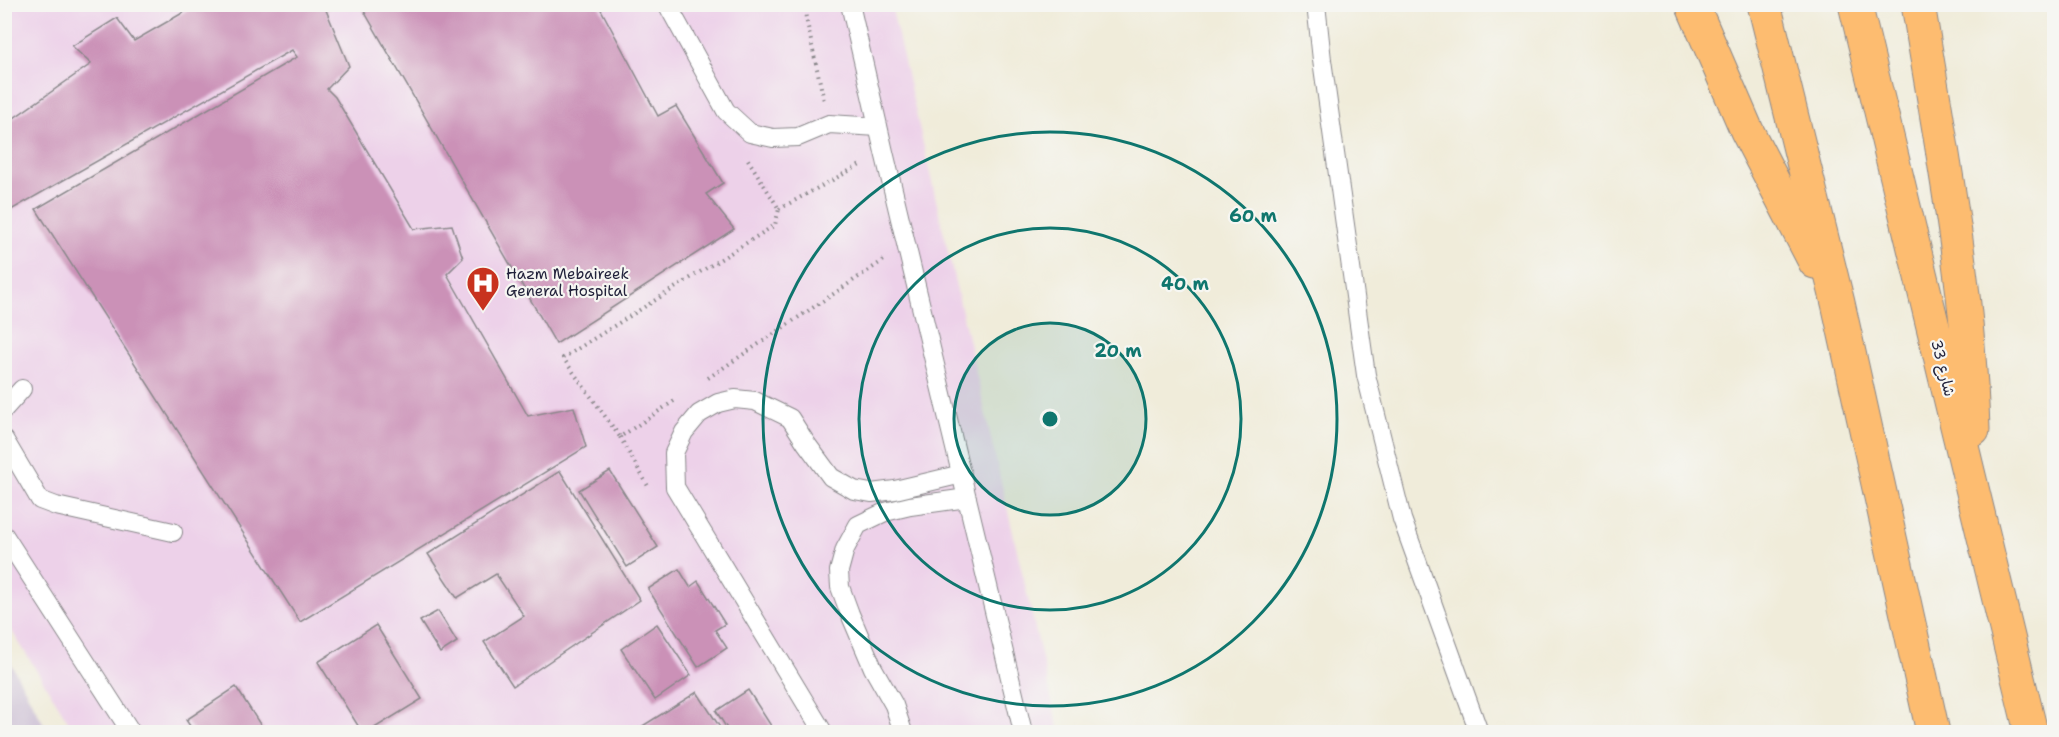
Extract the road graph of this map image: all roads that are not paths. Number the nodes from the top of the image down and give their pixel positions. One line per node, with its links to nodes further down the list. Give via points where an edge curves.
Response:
1 (667, 4): 8 (lane, via 726,111 750,133 773,138 798,137 829,124)
2 (850, 4): 8 (lane)
3 (1316, 4): 22 (lane, via 1366,375 1402,519)
4 (1692, 4): 9 (highway, via 1747,131)
5 (1764, 4): 9 (highway)
6 (1855, 4): 14 (highway, شارع 33)
7 (1918, 4): 14 (highway, via 1966,308 1973,428)
8 (878, 127): 13 (lane)
9 (1838, 303): 23 (highway)
10 (22, 389): 11 (lane)
11 (4, 409)
12 (4, 439): 16 (lane, via 40,500)
13 (962, 474): 15 (lane); 19 (lane, via 879,492 854,490 831,477 790,418 755,401 735,399 718,404 699,414 684,432 674,453 675,487)
14 (1972, 489): 24 (highway, شارع 33)
15 (967, 498): 20 (lane, via 885,512 858,525 845,549 839,571 840,587); 21 (lane)
16 (172, 532)
17 (4, 535): 18 (lane)
18 (130, 732)
19 (823, 732)
20 (903, 732)
21 (1023, 732)
22 (1479, 732)
23 (1933, 732)
24 (2031, 732)

